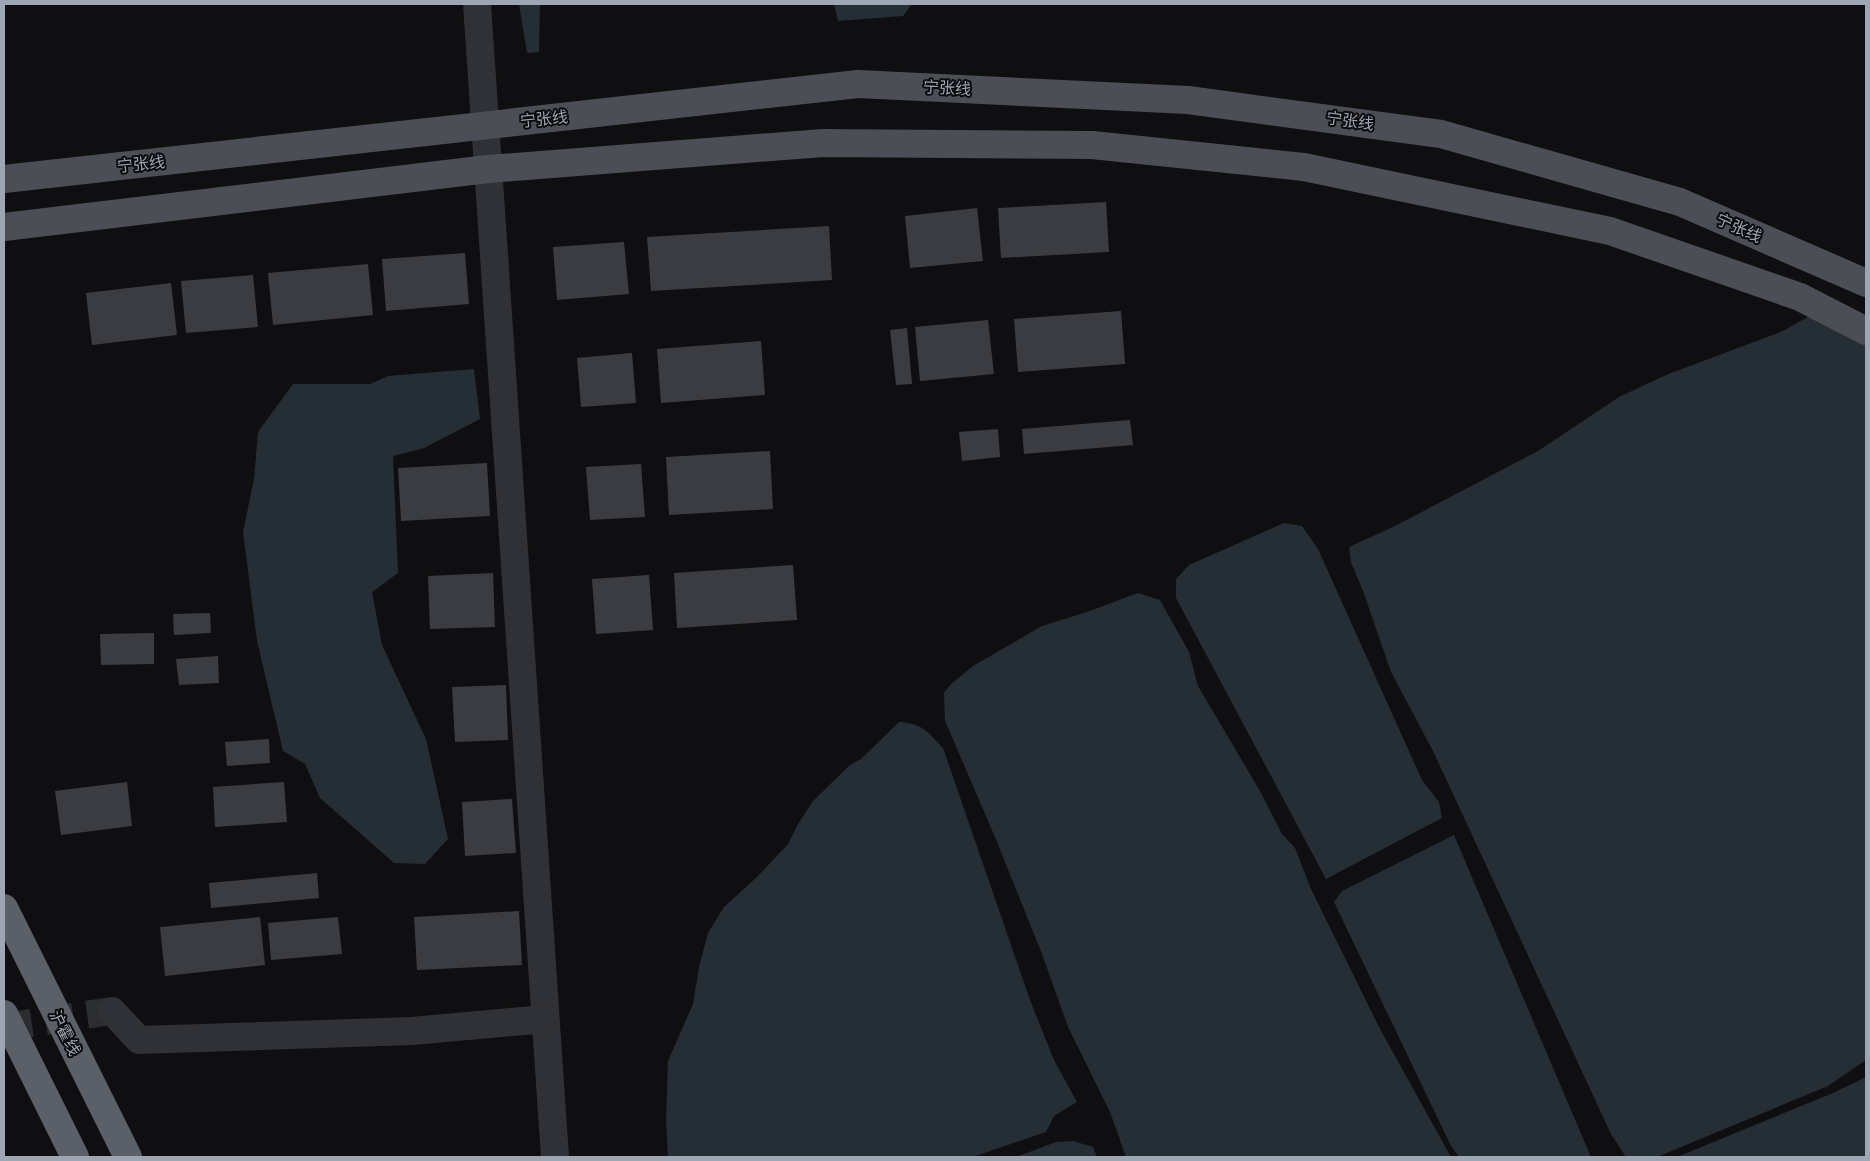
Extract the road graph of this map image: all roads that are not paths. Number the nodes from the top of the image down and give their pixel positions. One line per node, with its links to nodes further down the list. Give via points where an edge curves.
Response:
1 (477, 4): 2 (street)
2 (485, 126): 3 (street); 4 (main road, 宁张线); 6 (main road, 宁张线, via 858,84 1188,100 1441,134 1680,202)
3 (488, 169): 5 (main road); 7 (main road, via 823,143 1092,145 1304,167 1610,231 1800,297); 11 (street)
4 (4, 179)
5 (4, 227)
6 (1866, 283)
7 (1866, 331)
8 (4, 908): 13 (highway, 沪霍线)
9 (112, 1011): 11 (street, via 139,1040 412,1031)
10 (4, 1014): 12 (highway)
11 (545, 1019): 14 (street)
12 (75, 1157)
13 (128, 1157)
14 (555, 1157)

